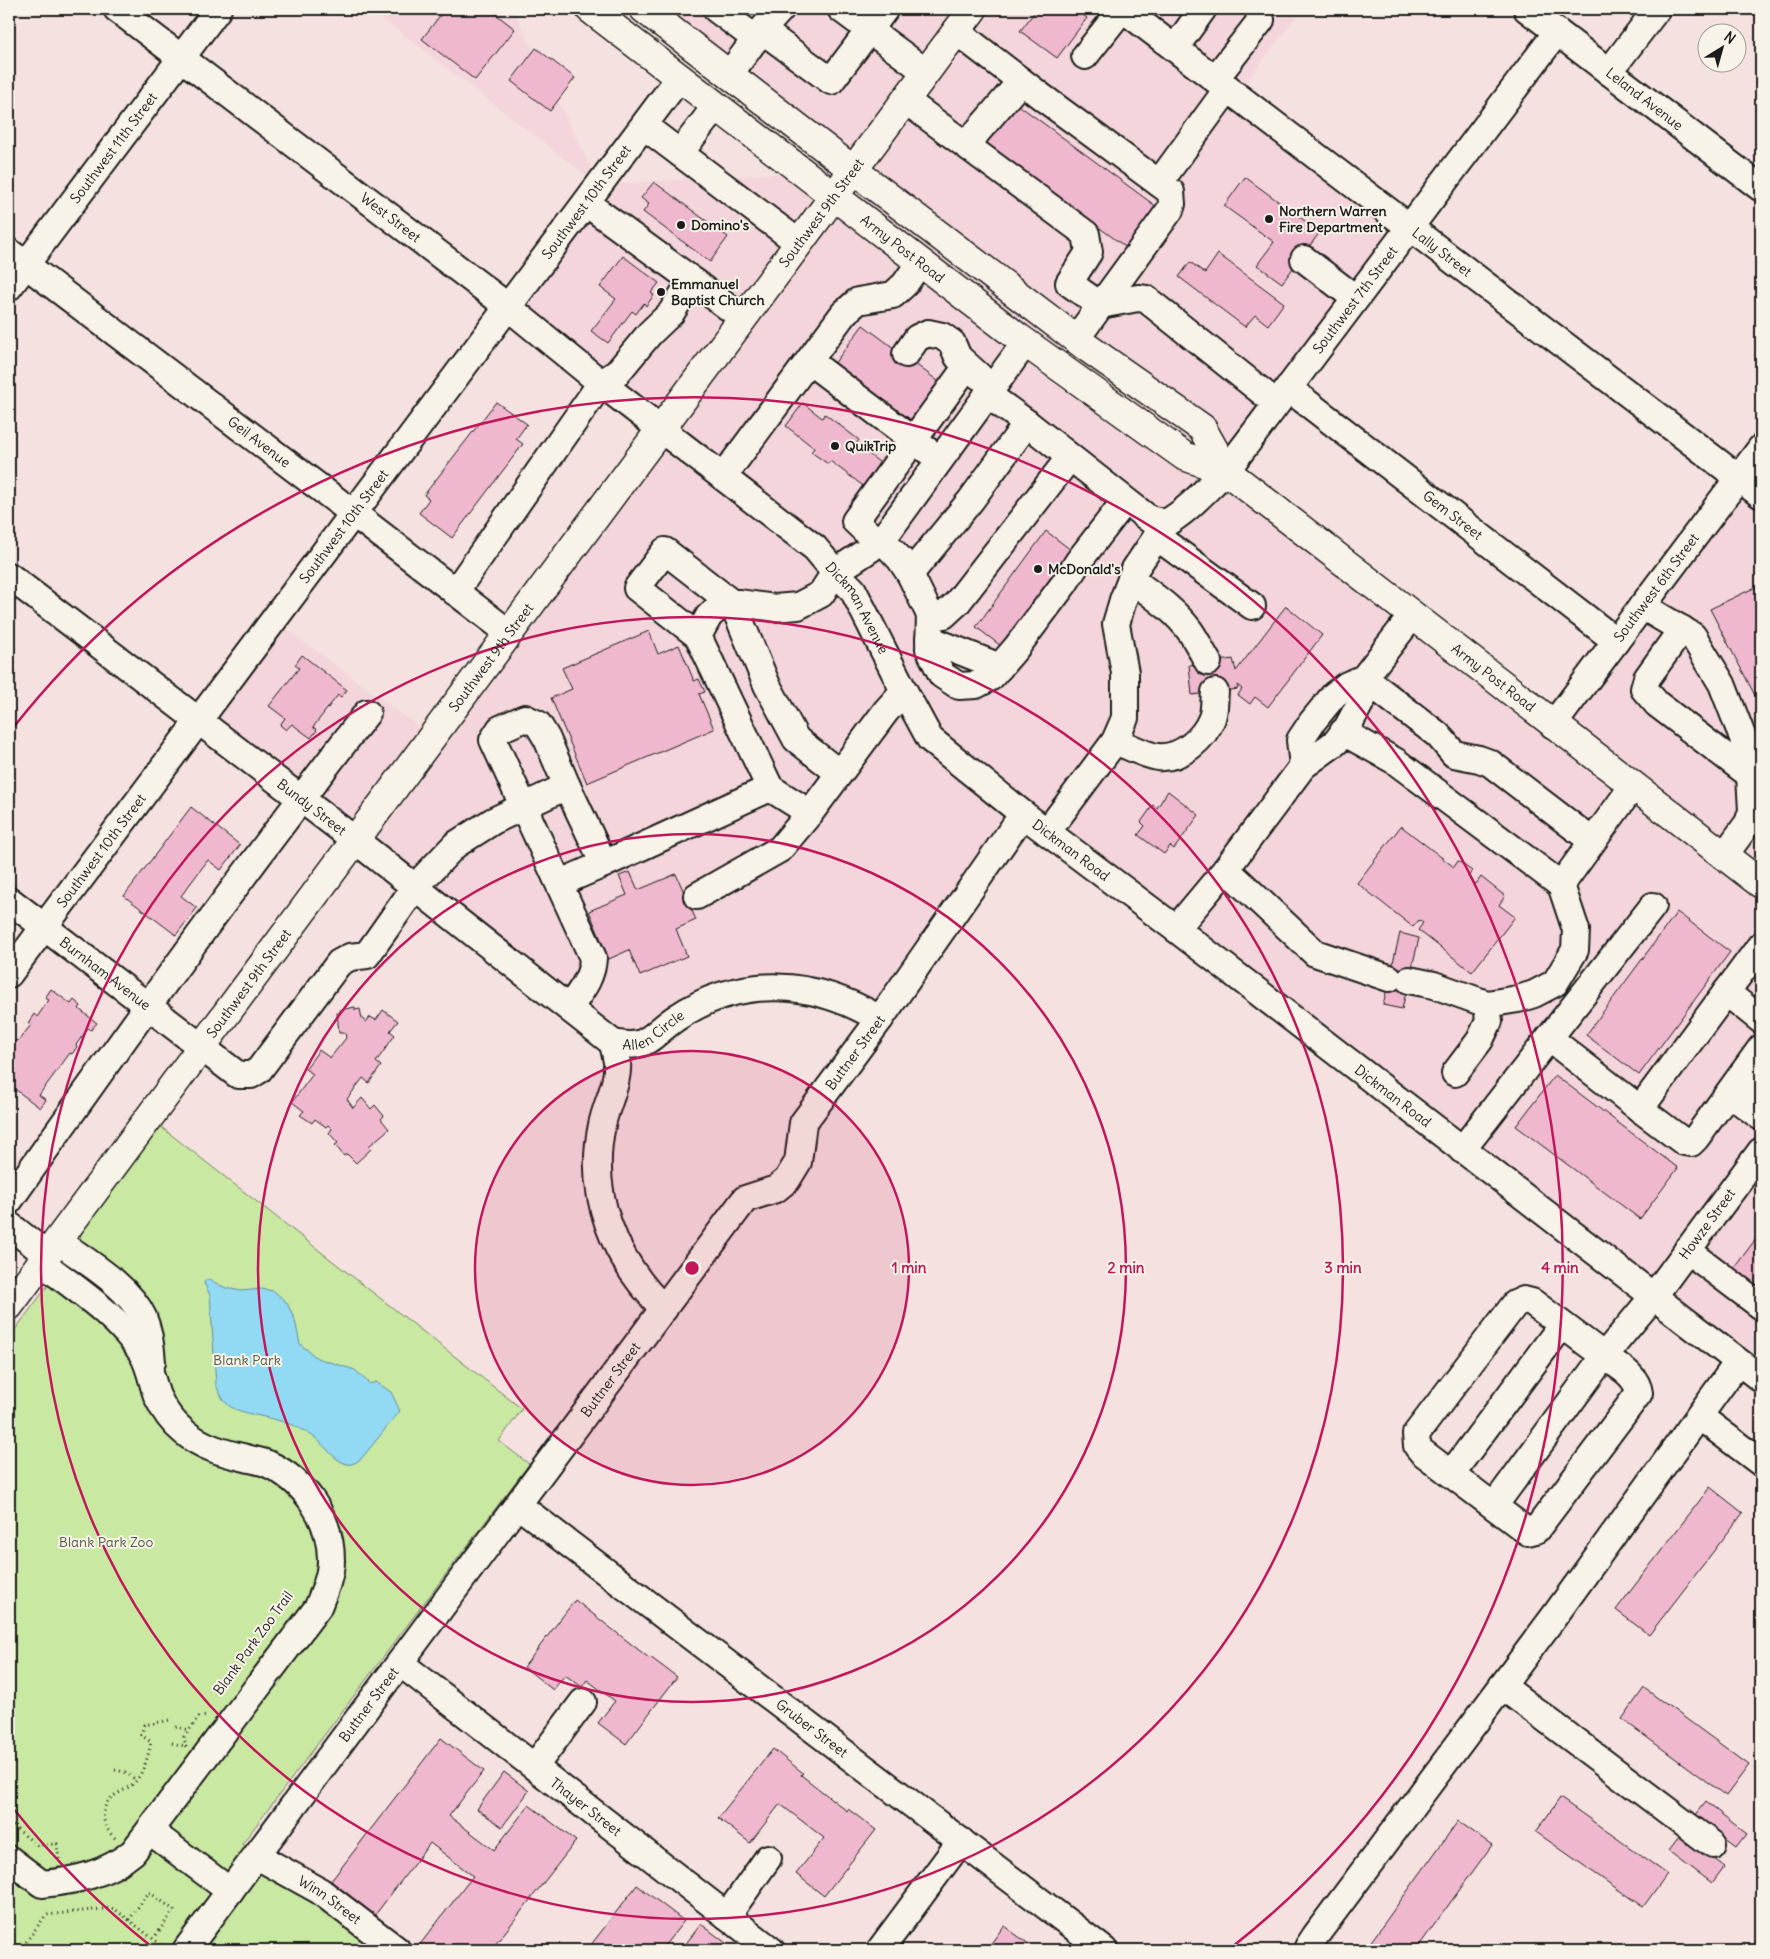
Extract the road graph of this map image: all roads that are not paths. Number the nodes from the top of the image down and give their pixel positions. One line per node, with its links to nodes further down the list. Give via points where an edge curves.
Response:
1 (117, 9): 21 (street, West Street)
2 (218, 9): 21 (street, Southwest 11th Street)
3 (590, 9): 25 (main road, Army Post Road)
4 (644, 9): 24 (main road, Army Post Road)
5 (716, 9): 18 (street)
6 (781, 9): 18 (street)
7 (841, 9): 15 (street)
8 (886, 9): 15 (street)
9 (973, 9): 16 (main road, Southwest 9th Street)
10 (1122, 9): 19 (street, Lally Street); 20 (street)
11 (1203, 9): 19 (street)
12 (1258, 9): 27 (street, via 1260,20)
13 (1527, 9): 17 (street, Leland Avenue)
14 (1657, 9): 23 (street)
15 (869, 30): 18 (street, via 831,81); 22 (street)
16 (956, 31): 22 (main road, Southwest 9th Street); 26 (street)
17 (1557, 32): 23 (street, Leland Avenue); 38 (street, Southwest 7th Street)
18 (759, 34): 24 (street)
19 (1174, 48): 27 (street, Lally Street)
20 (1085, 56)
21 (181, 58): 40 (street, Southwest 11th Street); 47 (street, West Street)
22 (926, 72): 28 (main road, Southwest 9th Street)
23 (1609, 72): 35 (street, Leland Avenue)
24 (729, 74): 33 (main road, Army Post Road)
25 (679, 78): 29 (main road, Army Post Road); 30 (street, Southwest 10th Street)
26 (1020, 81): 31 (street); 34 (street)
27 (1222, 84): 34 (street); 38 (street, Lally Street)
28 (905, 100): 31 (street); 33 (main road, Southwest 9th Street)
29 (716, 106): 32 (street); 36 (main road, Army Post Road)
30 (644, 126): 32 (street); 37 (street, Southwest 10th Street)
31 (966, 145): 46 (street, via 1086,234 1089,252 1069,283)
32 (680, 153): 39 (street)
33 (852, 170): 36 (main road, Southwest 9th Street); 49 (main road, Army Post Road)
34 (1159, 183): 46 (street, via 1171,192 1170,210)
35 (1761, 188)
36 (833, 196): 39 (main road, Southwest 9th Street); 42 (main road, Army Post Road)
37 (586, 203): 43 (street); 47 (street, Southwest 10th Street)
38 (1409, 227): 45 (street, Southwest 7th Street); 65 (street, Lally Street)
39 (798, 243): 48 (main road, Southwest 9th Street)
40 (17, 258): 44 (street, Southwest 11th Street); 68 (street, Geil Avenue)
41 (1304, 259): 45 (street)
42 (920, 262): 50 (main road, Army Post Road); 52 (street, via 893,295 858,301 844,313)
43 (696, 283): 48 (street); 54 (street, via 687,288 671,313 617,373)
44 (9, 287)
45 (1355, 298): 56 (street, Southwest 7th Street)
46 (1100, 305): 49 (street); 56 (street, Gem Street, via 1146,299)
47 (507, 306): 54 (street, West Street); 68 (street, Southwest 10th Street)
48 (743, 318): 58 (main road, Southwest 9th Street)
49 (1076, 339): 63 (main road, Army Post Road, via 1202,428)
50 (1026, 342): 55 (street); 63 (main road, Army Post Road, via 1184,456)
51 (906, 354): 53 (street, via 917,338 928,333 942,336 952,343 958,357)
52 (809, 361): 59 (street); 64 (street)
53 (967, 366): 55 (street); 59 (street)
54 (601, 383): 58 (street, West Street); 75 (street)
55 (989, 391): 57 (street); 62 (street)
56 (1282, 395): 63 (street, Southwest 7th Street); 84 (street, Gem Street)
57 (1027, 422): 61 (street); 72 (street, via 971,500)
58 (661, 429): 64 (street, Dickman Avenue); 82 (main road, Southwest 9th Street)
59 (914, 441): 62 (street); 70 (street, via 855,521)
60 (1761, 448): 65 (street, Southwest 6th Street)
61 (1070, 457): 67 (street); 80 (street, via 957,603)
62 (940, 460): 70 (street)
63 (1226, 471): 69 (street, Southwest 7th Street); 79 (main road, Army Post Road)
64 (723, 477): 71 (street, Dickman Avenue, via 815,548)
65 (1738, 478): 66 (street, Lally Street); 78 (street, Southwest 6th Street)
66 (1761, 495)
67 (1125, 501): 69 (street); 80 (street, via 991,677 976,684 960,686 942,675 928,649)
68 (353, 512): 75 (street, Geil Avenue); 90 (street, Southwest 10th Street)
69 (1162, 530): 74 (street, Southwest 7th Street); 77 (street)
70 (879, 541): 71 (street); 72 (street, via 900,559)
71 (834, 572): 76 (street, via 821,594 798,606 775,608); 87 (street, Dickman Avenue, via 853,590)
72 (910, 574): 80 (street)
73 (9, 576): 90 (street, Bundy Street)
74 (1131, 580): 85 (street, via 1172,611 1191,632); 93 (street, Southwest 7th Street, via 1116,624 1125,673 1125,718)
75 (455, 592): 82 (street, Geil Avenue)
76 (733, 604): 83 (street, via 721,605 709,616); 83 (street, via 665,551 637,588); 96 (street, via 767,685 796,739)
77 (1252, 606)
78 (1642, 606): 81 (street); 84 (street, Southwest 6th Street)
79 (1412, 616): 86 (street); 91 (main road, Army Post Road)
80 (930, 627)
81 (1682, 629): 97 (street, via 1693,636 1722,684 1743,738); 97 (street, via 1647,678 1644,689 1657,704)
82 (509, 633): 108 (main road, Southwest 9th Street)
83 (698, 636): 101 (street)
84 (1616, 641): 91 (street, Southwest 6th Street)
85 (1208, 662)
86 (1364, 678): 92 (street, via 1362,698); 94 (street, via 1438,735); 95 (street, via 1334,695 1312,722 1300,740)
87 (904, 691): 96 (street); 106 (street, Dickman Avenue, via 930,739)
88 (1215, 692): 93 (street, via 1212,718 1198,738 1177,754 1157,757)
89 (367, 713): 102 (street)
90 (198, 720): 102 (street, Bundy Street); 120 (street, Southwest 10th Street)
91 (1553, 725): 100 (main road, Army Post Road)
92 (1343, 732): 95 (street, via 1336,742); 98 (street, via 1395,761)
93 (1115, 740): 107 (street, Southwest 7th Street)
94 (1454, 754): 98 (street); 109 (street, via 1490,763)
95 (1303, 766): 112 (street)
96 (839, 773): 105 (street)
97 (1750, 775): 104 (street)
98 (1429, 785): 115 (street)
99 (567, 786): 103 (street); 103 (street, via 538,724 525,718 500,729 493,740); 111 (street)
100 (1633, 786): 109 (street); 110 (main road, Army Post Road)
101 (770, 788): 105 (street); 111 (street)
102 (300, 798): 108 (street, Bundy Street); 126 (street)
103 (524, 806): 113 (street); 116 (street, via 455,845)
104 (1757, 812): 110 (street)
105 (810, 813): 117 (street, via 780,849)
106 (1023, 814): 107 (street, Dickman Road); 128 (street, Buttner Street)
107 (1047, 832): 121 (street, Dickman Road)
108 (355, 840): 116 (street, Bundy Street); 132 (main road, Southwest 9th Street)
109 (1592, 841): 115 (street)
110 (1724, 856): 114 (main road, Army Post Road)
111 (604, 864): 113 (street)
112 (1226, 869): 121 (street); 125 (street, via 1314,953 1399,979 1434,985)
113 (560, 883): 127 (street, via 593,958 592,972)
114 (1761, 884)
115 (1561, 885): 125 (street, via 1576,930 1575,950 1566,965 1555,982 1534,994)
116 (416, 887): 127 (street, Bundy Street); 132 (street, Burnham Avenue, via 367,955 339,963 259,1070 251,1075 238,1075)
117 (697, 896)
118 (9, 900): 120 (street, Burnham Avenue)
119 (1653, 906): 130 (street)
120 (44, 927): 123 (street, Southwest 10th Street); 126 (street, Burnham Avenue)
121 (1176, 929): 138 (street, Dickman Road)
122 (1761, 945): 124 (street)
123 (9, 974)
124 (1726, 992): 129 (street); 136 (street)
125 (1487, 1004): 134 (street, via 1489,1021 1480,1040)
126 (148, 1005): 132 (street, Burnham Avenue); 140 (street)
127 (569, 1008): 131 (street, Bundy Street)
128 (880, 1019): 131 (street, Allen Circle, via 857,1005 821,992 765,987 710,1000 676,1018 642,1044); 147 (street, Buttner Street, via 803,1123 798,1162 787,1180 776,1189 746,1199)
129 (1761, 1020)
130 (1550, 1038): 136 (street); 138 (street)
131 (613, 1043): 147 (street, Allen Circle, via 616,1076 599,1143 602,1204 624,1261 648,1294)
132 (201, 1047): 143 (main road, Southwest 9th Street)
133 (1761, 1048): 135 (street)
134 (1454, 1073)
135 (1744, 1087): 136 (street, via 1691,1143 1684,1142); 137 (street)
136 (1640, 1109)
137 (1761, 1117)
138 (1462, 1150): 144 (street, Dickman Road)
139 (1761, 1151): 142 (street, Howze Street)
140 (9, 1201)
141 (9, 1225): 143 (street)
142 (1687, 1250): 144 (street, Howze Street); 146 (street)
143 (49, 1252): 145 (main road, Southwest 9th Street); 161 (street, via 130,1337 143,1355 167,1414 184,1432 207,1447 267,1463 288,1474 307,1493 328,1535 331,1561 318,1607)
144 (1652, 1297): 149 (street, Howze Street); 150 (street, Dickman Road)
145 (9, 1306)
146 (1761, 1306)
147 (664, 1309): 155 (street, Buttner Street)
148 (1562, 1325): 149 (street); 154 (street); 154 (street, via 1532,1302 1524,1300 1516,1304 1416,1434 1422,1452)
149 (1604, 1356): 156 (street, Howze Street); 156 (street, via 1634,1378 1639,1393 1536,1530 1528,1532)
150 (1738, 1362): 151 (street, Dickman Road); 152 (street)
151 (1761, 1379)
152 (1699, 1416): 153 (street); 158 (street)
153 (1761, 1462)
154 (1452, 1474): 156 (street)
155 (518, 1505): 157 (street, Buttner Street); 162 (street, Gruber Street)
156 (1494, 1506)
157 (400, 1663): 160 (street, Thayer Street); 164 (street, Buttner Street)
158 (1502, 1686): 163 (street); 174 (street)
159 (583, 1702): 160 (street)
160 (535, 1766): 168 (street, Thayer Street)
161 (150, 1831): 166 (street, via 119,1864 68,1881 42,1884); 167 (street)
162 (961, 1841): 172 (street); 173 (street, Gruber Street)
163 (1713, 1845)
164 (257, 1856): 167 (street, Buttner Street); 170 (street, Winn Street, via 320,1891)
165 (768, 1858): 168 (street)
166 (9, 1859)
167 (230, 1892): 169 (street, Buttner Street)
168 (727, 1916): 171 (street, Thayer Street)
169 (186, 1950)
170 (397, 1950)
171 (771, 1950)
172 (880, 1950)
173 (1104, 1950)
174 (1308, 1950)

